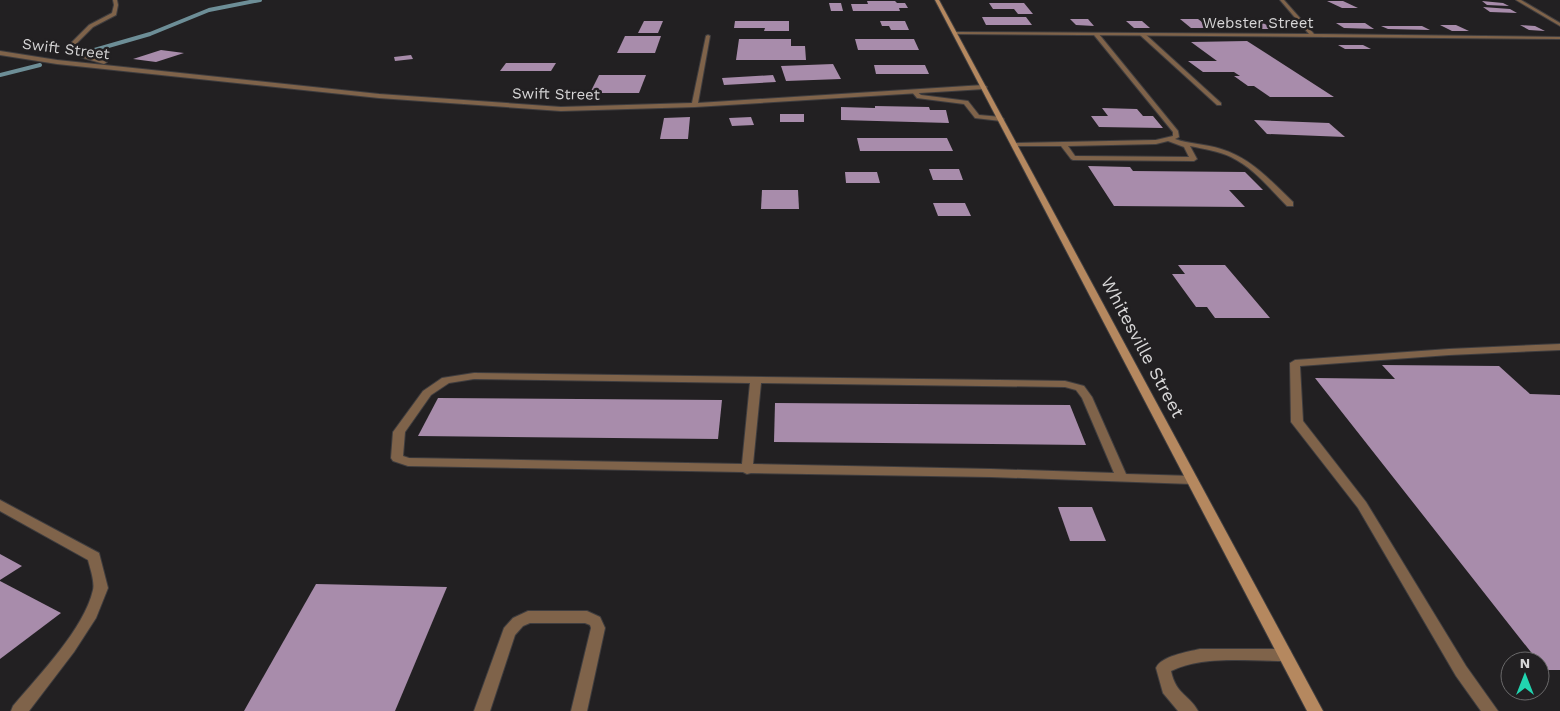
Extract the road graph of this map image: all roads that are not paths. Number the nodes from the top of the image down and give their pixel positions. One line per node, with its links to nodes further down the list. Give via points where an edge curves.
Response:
1 (114, 0): 13 (street, Swift Street, via 114,14 91,26 70,46 82,56)
2 (937, 0): 6 (main road, Whitesville Street)
3 (1282, 0): 10 (street)
4 (1518, 0): 5 (street)
5 (1560, 25)
6 (955, 33): 7 (street, Webster Street); 14 (main road, Whitesville Street)
7 (1096, 34): 8 (street, Webster Street); 19 (street, via 1176,132 1176,137)
8 (1142, 34): 10 (street, Webster Street); 16 (street)
9 (708, 36): 17 (street)
10 (1314, 36): 11 (street, Webster Street)
11 (1560, 38)
12 (0, 53): 13 (street, Swift Street)
13 (130, 70): 17 (street, Swift Street, via 473,104 561,109)
14 (984, 87): 15 (street, Swift Street); 18 (main road, Whitesville Street)
15 (916, 92): 17 (street, Swift Street); 18 (street, via 919,96 966,102 977,117)
16 (1219, 104)
17 (695, 105)
18 (1001, 119): 21 (main road, Whitesville Street)
19 (1170, 140): 20 (street); 20 (street, via 1187,146 1194,159 1073,158); 22 (street, via 1235,156)
20 (1064, 144): 21 (street)
21 (1014, 145): 27 (main road, Whitesville Street)
22 (1290, 204)
23 (1560, 347): 35 (street, via 1295,363 1297,422 1362,505 1461,672)
24 (756, 380): 25 (street); 25 (street, via 474,376 446,380 427,393 399,432 396,448 397,458 408,462); 26 (street, via 1065,384 1080,388 1087,397)
25 (747, 470): 26 (street)
26 (1122, 478): 27 (street)
27 (1192, 480): 29 (main road, Whitesville Street)
28 (0, 505): 30 (street, via 94,557 101,588 89,618 70,648)
29 (1285, 655): 33 (street, via 1200,655 1163,668 1165,683 1175,699); 34 (main road, Whitesville Street)
30 (19, 711)
31 (482, 711): 32 (street, via 509,632 518,622 528,617 587,617 595,621 598,628)
32 (579, 711)
33 (1190, 711)
34 (1314, 711)
35 (1490, 711)

